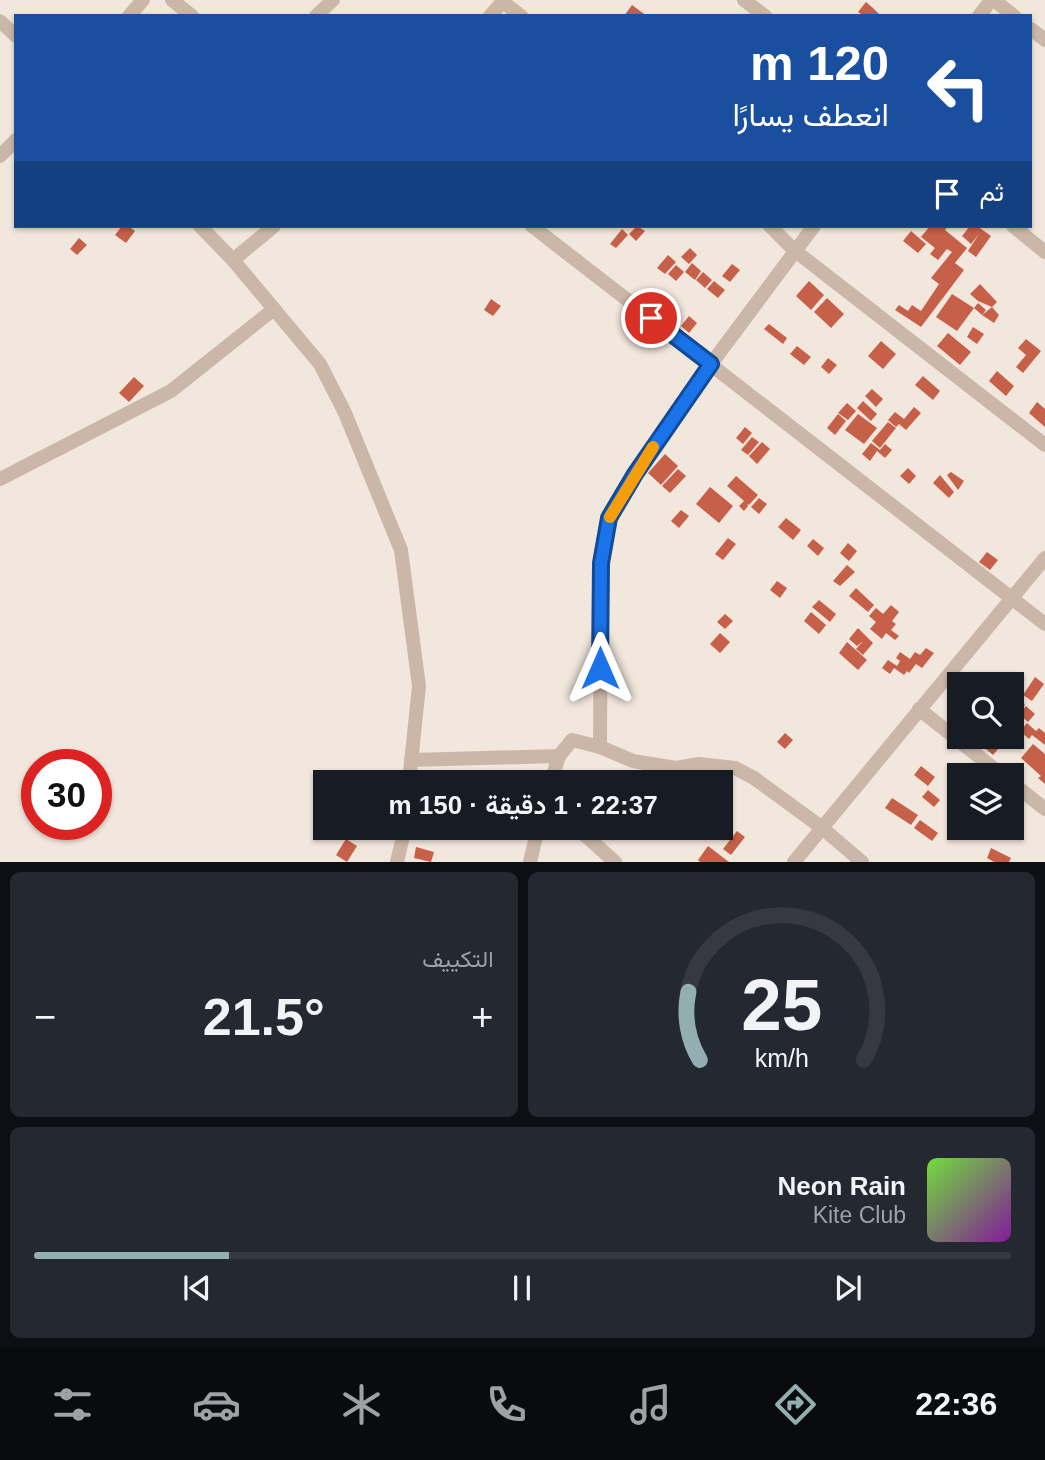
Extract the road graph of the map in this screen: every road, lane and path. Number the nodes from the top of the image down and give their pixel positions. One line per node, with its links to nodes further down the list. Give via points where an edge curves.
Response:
1 (143, 0): 6 (street)
2 (172, 0): 7 (street)
3 (744, 0): 9 (street)
4 (993, 0): 10 (street); 11 (street)
5 (503, 1): 8 (street)
6 (131, 14)
7 (190, 14)
8 (519, 14)
9 (762, 14)
10 (981, 14)
11 (1011, 14)
12 (0, 21): 13 (street)
13 (14, 34)
14 (14, 142): 15 (street)
15 (0, 156)
16 (202, 228): 24 (street)
17 (272, 228): 24 (street)
18 (535, 228): 26 (street)
19 (772, 228): 22 (street)
20 (812, 228): 22 (street)
21 (1015, 228): 23 (street)
22 (794, 250): 26 (street); 27 (street)
23 (1045, 252)
24 (233, 260): 25 (street)
25 (274, 309): 28 (street, via 171,391); 35 (street, via 320,364 401,550 419,685)
26 (711, 364): 30 (street); 33 (street, via 609,518 601,563)
27 (1045, 445)
28 (0, 480)
29 (1045, 558): 30 (street)
30 (1013, 598): 31 (street); 32 (street)
31 (1045, 624)
32 (919, 709): 36 (street); 41 (street)
33 (600, 747): 34 (street, via 572,740); 41 (street, via 633,761 676,768 699,764 735,768)
34 (559, 756): 35 (street); 38 (street)
35 (411, 760): 37 (street)
36 (987, 763)
37 (410, 770)
38 (555, 770)
39 (1024, 792): 40 (street)
40 (1045, 809)
41 (821, 827): 48 (street); 49 (street)
42 (402, 840): 45 (street)
43 (535, 840): 46 (street)
44 (590, 840): 47 (street)
45 (397, 862)
46 (530, 862)
47 (615, 862)
48 (793, 862)
49 (862, 862)

